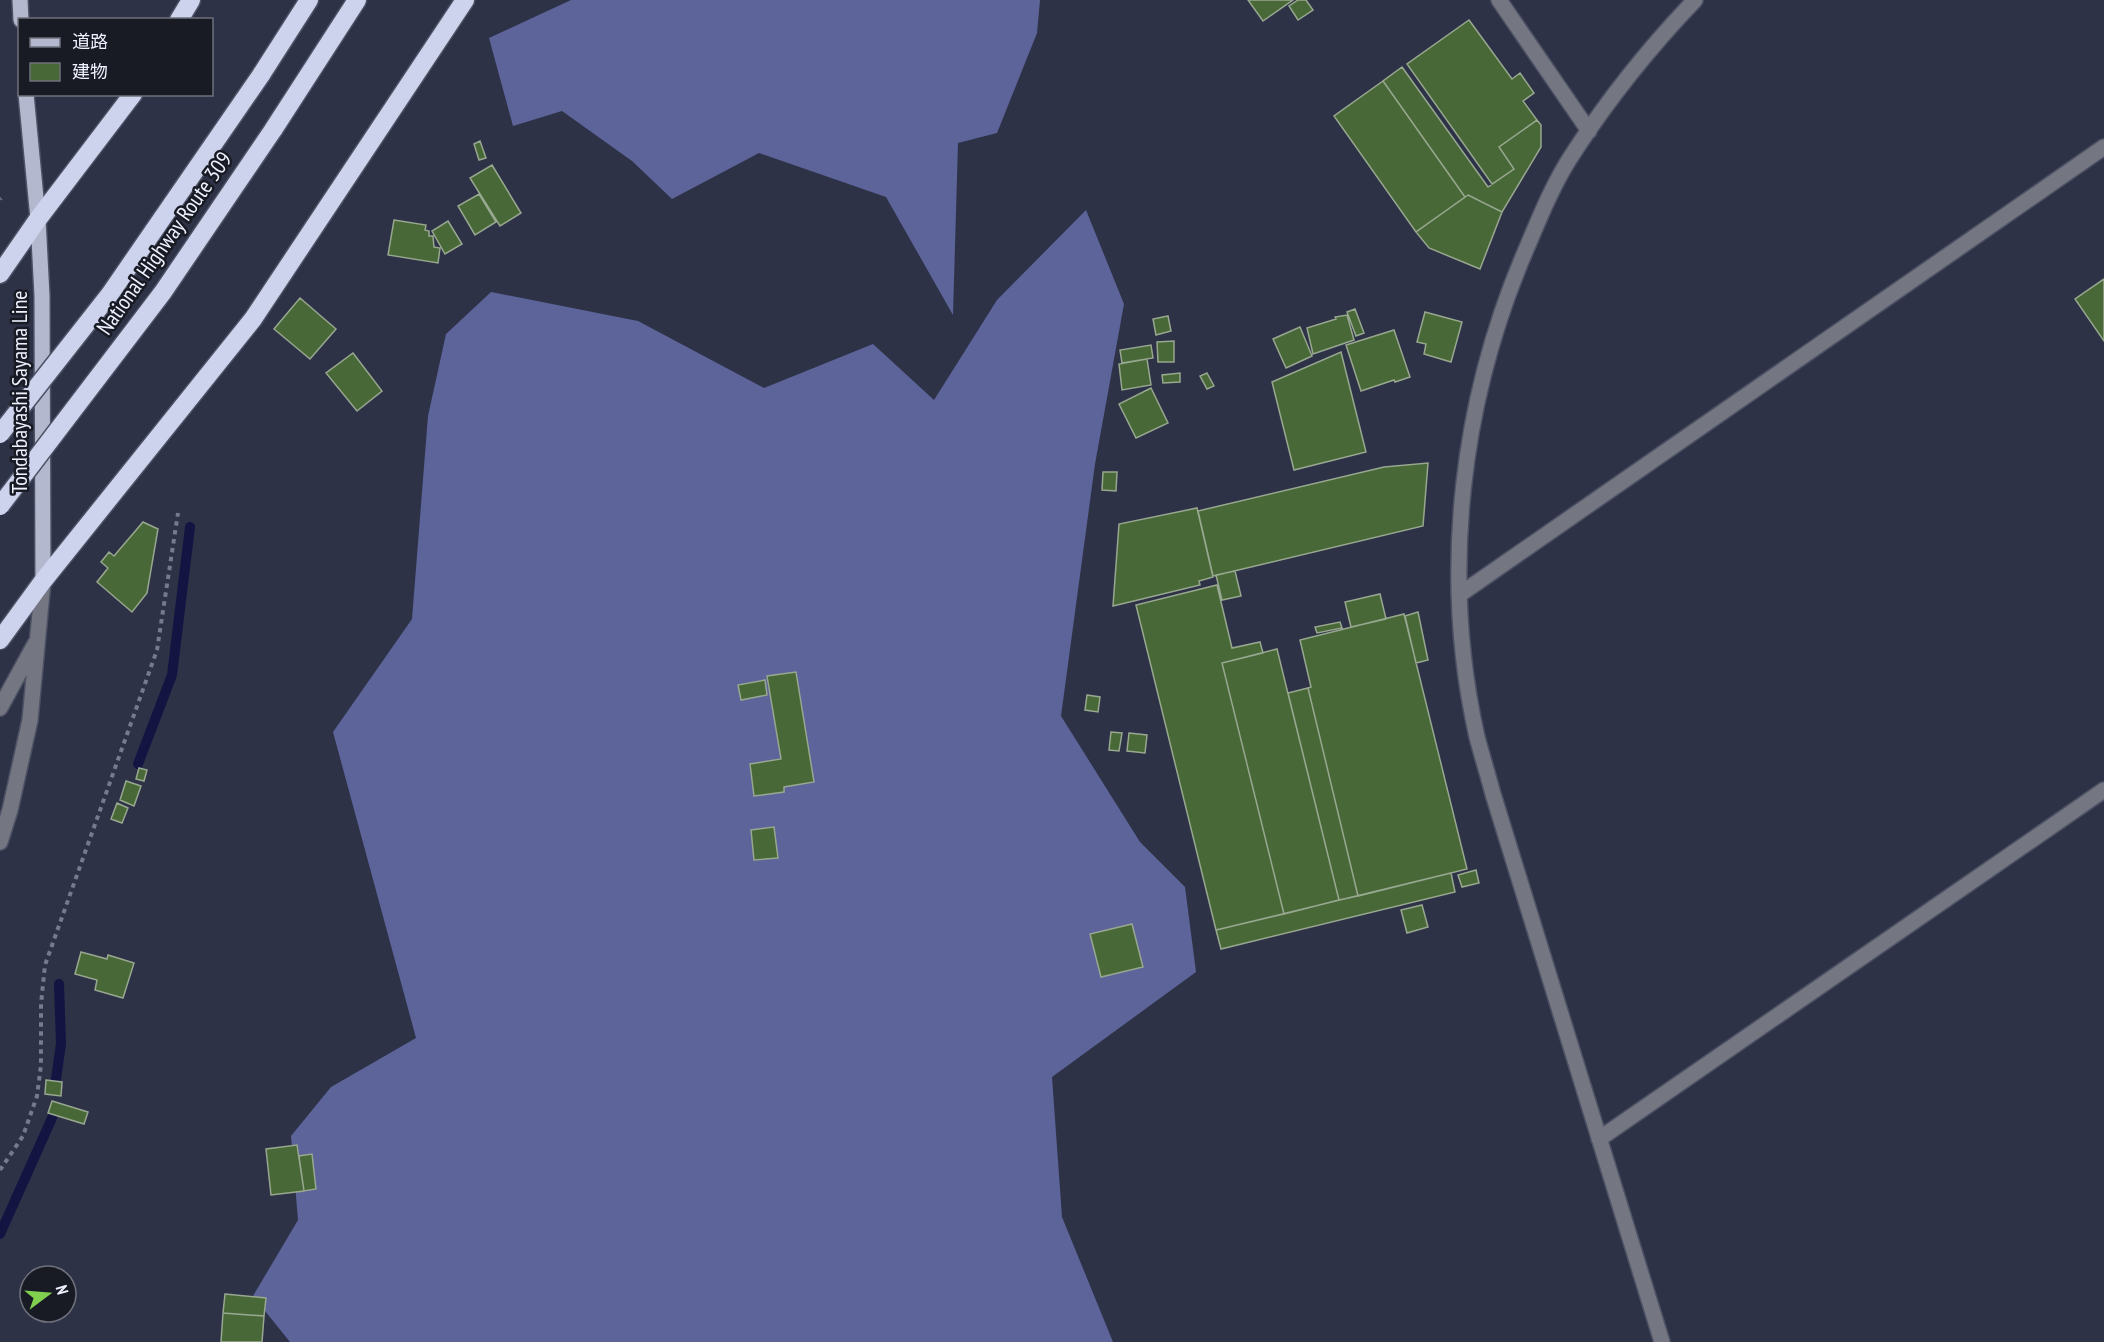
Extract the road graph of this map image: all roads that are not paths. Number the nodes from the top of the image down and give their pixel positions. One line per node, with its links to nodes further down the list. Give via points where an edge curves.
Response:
1 (20, 0): 8 (main road)
2 (191, 0): 9 (highway)
3 (309, 0): 16 (highway, National Highway Route 309, bridge, via 110,294)
4 (357, 0): 17 (highway, National Highway Route 309, bridge, via 163,292)
5 (465, 0): 18 (highway, via 253,319)
6 (1499, 0): 12 (street)
7 (1695, 0): 12 (street, via 1613,96)
8 (21, 18)
9 (180, 18)
10 (26, 96): 14 (main road, Tondabayashi Sayama Line)
11 (131, 96): 14 (highway)
12 (1589, 131): 19 (street, via 1539,218 1493,339 1476,404 1466,465)
13 (2104, 147): 19 (street)
14 (38, 219): 15 (highway); 18 (main road, Tondabayashi Sayama Line)
15 (0, 274)
16 (0, 434)
17 (0, 506)
18 (43, 581): 20 (street); 21 (highway)
19 (1459, 595): 25 (street, via 1477,737)
20 (38, 639): 22 (street); 24 (street, via 30,720)
21 (0, 640)
22 (0, 708)
23 (2104, 790): 25 (street)
24 (0, 842)
25 (1599, 1139): 26 (street)
26 (1662, 1342)

